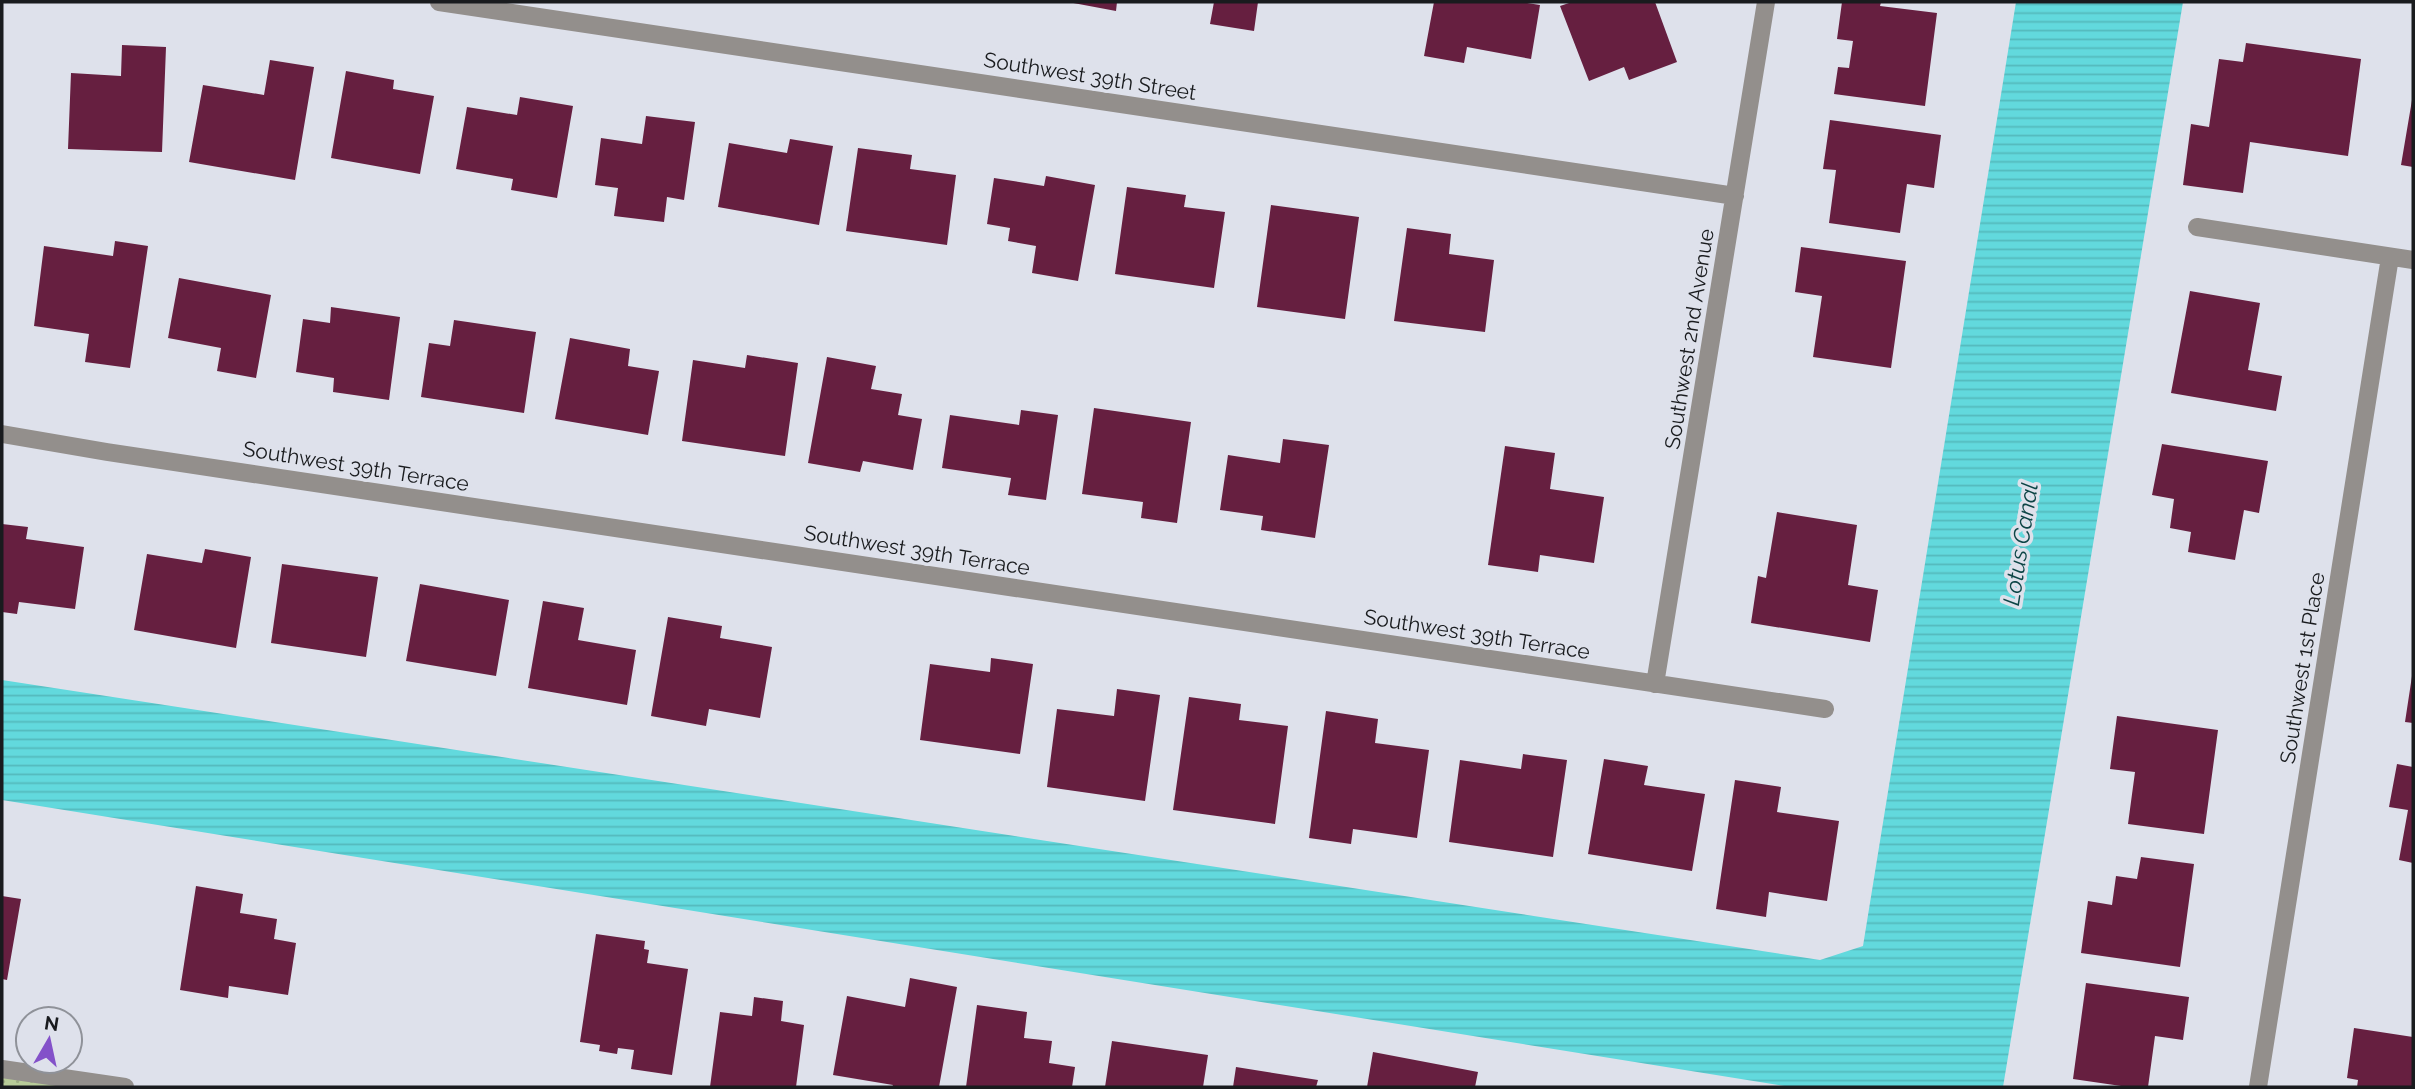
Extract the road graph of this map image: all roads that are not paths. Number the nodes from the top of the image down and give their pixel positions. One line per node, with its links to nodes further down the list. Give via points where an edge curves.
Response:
1 (439, 2): 3 (street, Southwest 39th Street)
2 (1766, 2): 3 (street, Southwest 2nd Avenue)
3 (1735, 196): 8 (street, Southwest 2nd Avenue)
4 (2197, 227): 5 (street)
5 (2390, 257): 6 (street); 12 (street, Southwest 1st Place)
6 (2413, 260)
7 (2, 434): 8 (street, Southwest 39th Terrace)
8 (1655, 684): 9 (street, Southwest 39th Terrace)
9 (1825, 709)
10 (2, 1069): 11 (street)
11 (125, 1087)
12 (2258, 1087)

